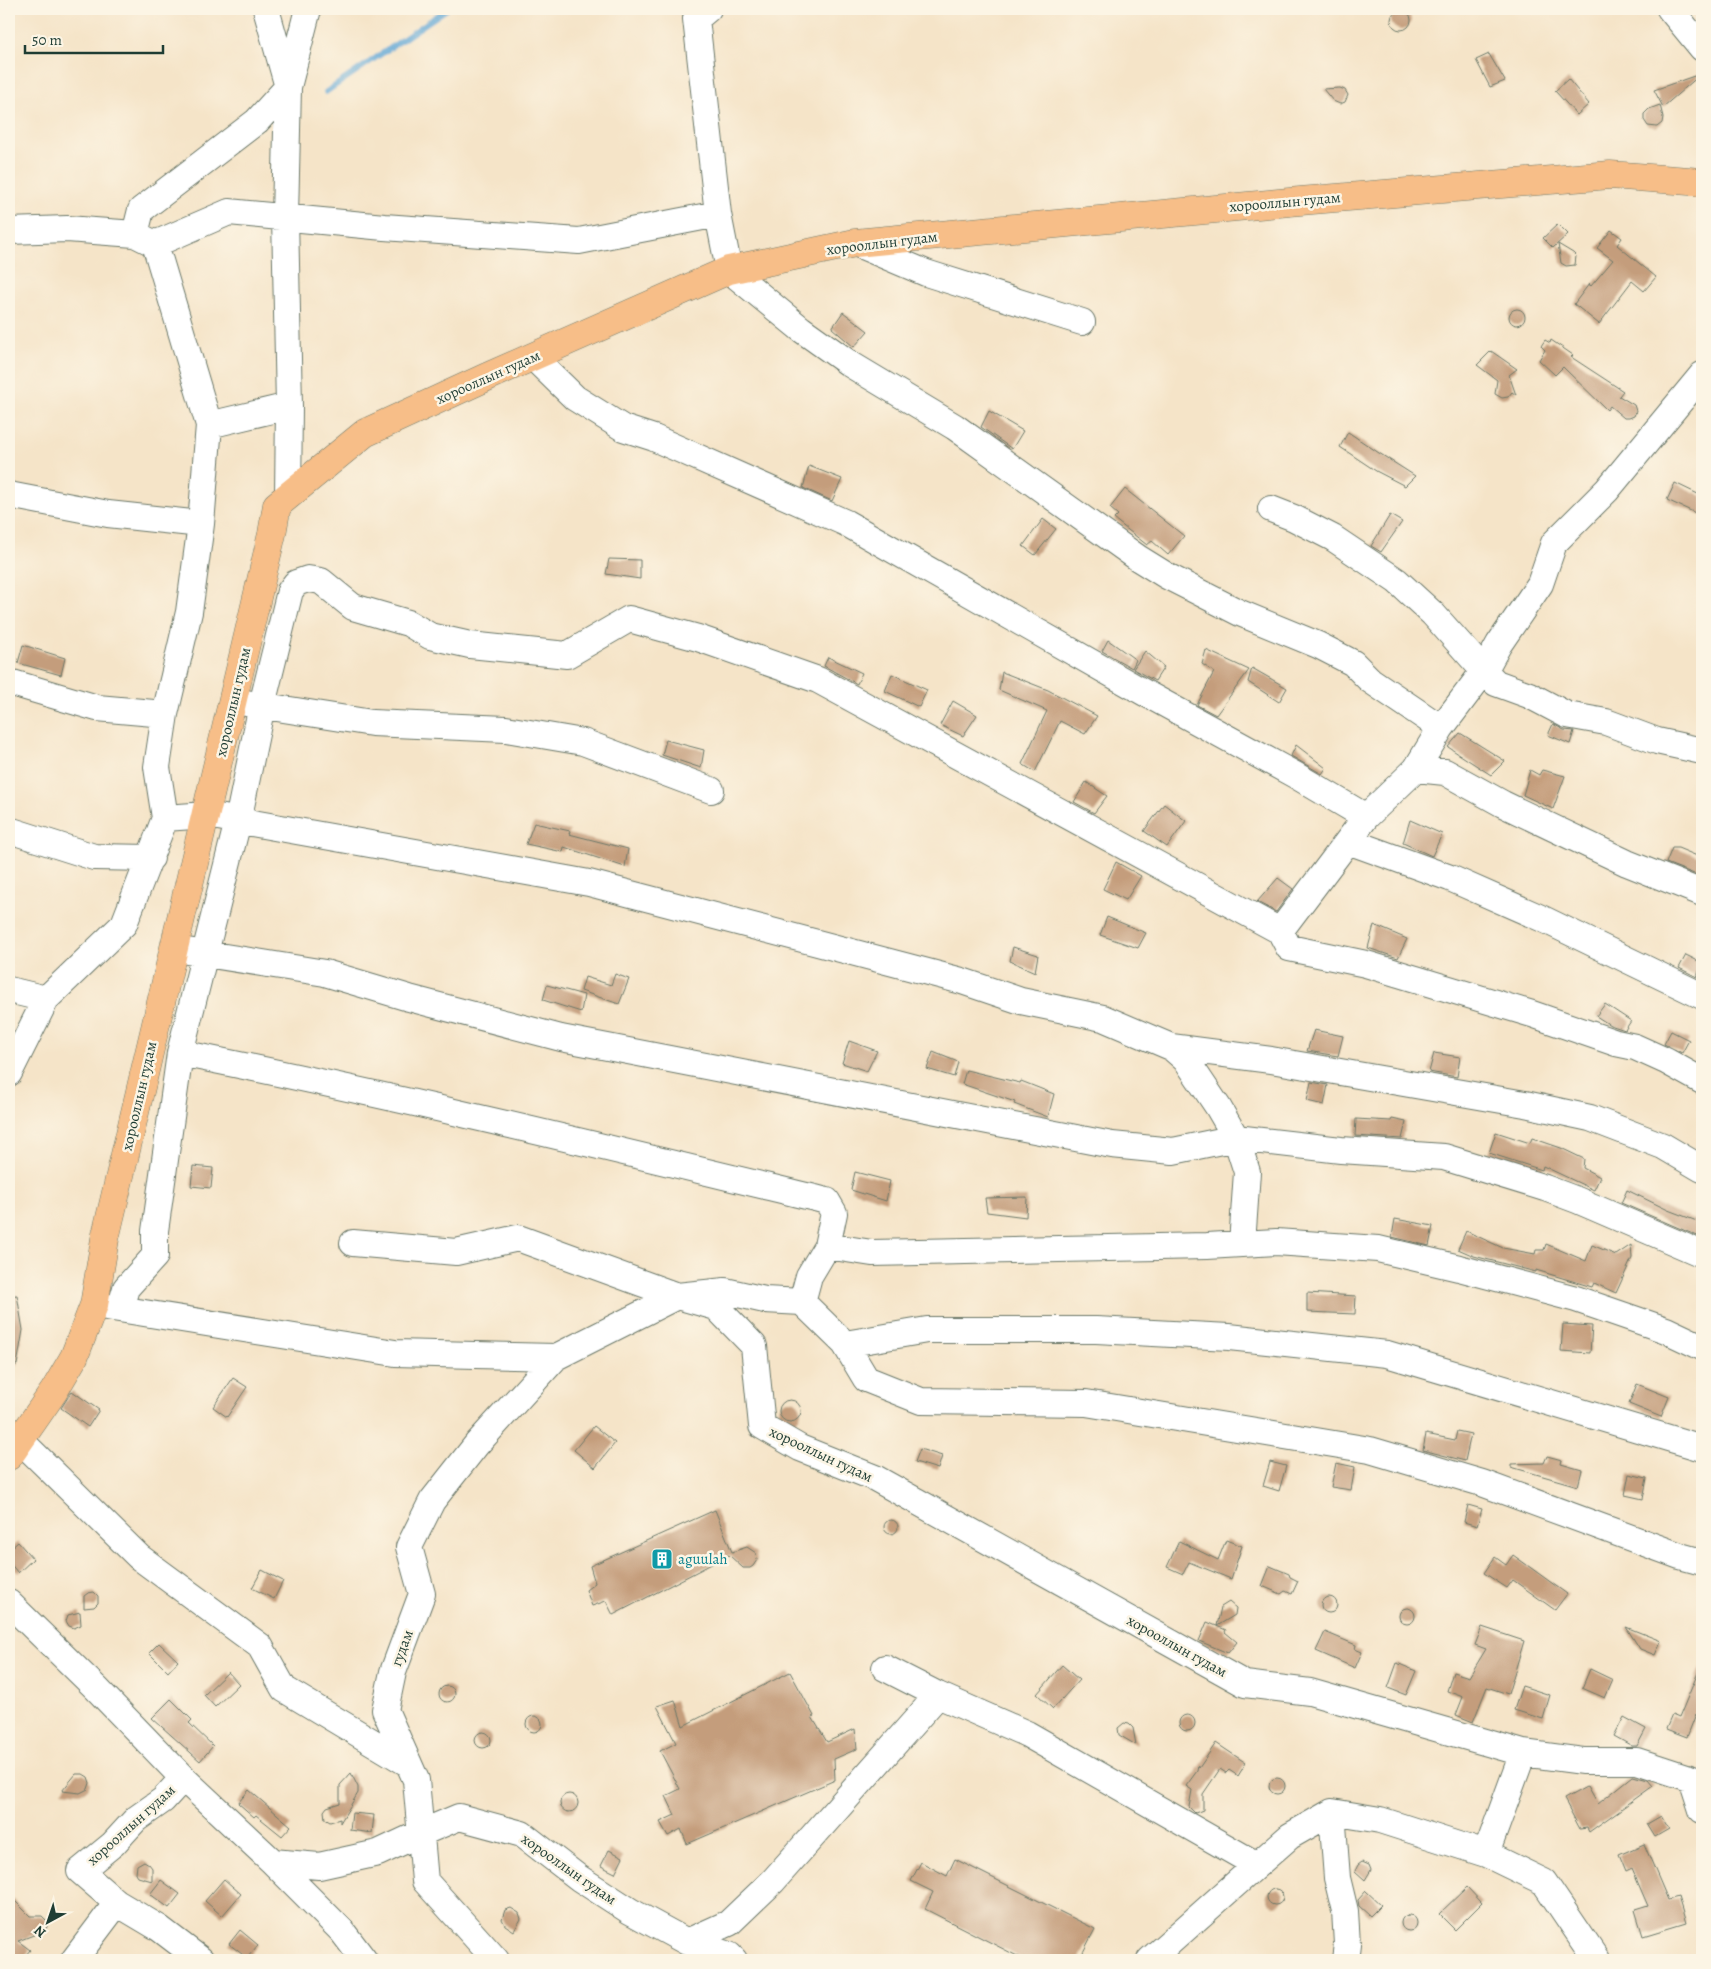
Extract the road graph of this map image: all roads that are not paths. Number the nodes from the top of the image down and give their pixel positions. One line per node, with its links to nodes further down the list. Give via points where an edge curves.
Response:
1 (266, 9): 6 (street)
2 (308, 9): 6 (street)
3 (708, 9): 8 (street, via 696,20)
4 (1670, 9): 5 (street)
5 (1702, 48)
6 (288, 87): 9 (street); 11 (street, via 257,121 141,210)
7 (1702, 182): 12 (main road, хорооллын гудам, via 1610,175)
8 (718, 214): 9 (street, via 579,241); 13 (street)
9 (285, 217): 11 (street, via 229,212); 17 (street)
10 (9, 231): 11 (street, via 67,229)
11 (145, 239): 18 (street)
12 (855, 243): 13 (main road, хорооллын гудам); 14 (street, via 926,273)
13 (729, 270): 15 (main road, хорооллын гудам); 28 (street, via 800,329 850,364 955,427 1138,558 1240,614 1318,645 1353,663 1370,680)
14 (1082, 322)
15 (533, 357): 20 (main road, хорооллын гудам, via 365,433); 33 (street, via 575,398 623,428 654,438 846,523)
16 (1702, 375): 23 (street, via 1607,490 1554,542 1540,584)
17 (289, 406): 18 (street); 20 (street)
18 (209, 425): 22 (street)
19 (9, 495): 22 (street, via 108,514)
20 (288, 496): 25 (main road, хорооллын гудам, via 278,505)
21 (1271, 509): 23 (street, via 1333,538 1397,580 1433,614)
22 (201, 524): 27 (street, via 189,612)
23 (1484, 671): 28 (street); 29 (street, via 1496,683 1529,695 1567,715 1606,722 1657,741)
24 (9, 682): 27 (street, via 97,708)
25 (233, 701): 26 (street); 32 (main road, хорооллын гудам)
26 (262, 705): 31 (street, via 372,723 506,729 583,742); 35 (street); 40 (street, via 290,591 296,583 308,579 321,581 353,607 408,624 430,636 470,645 567,655 629,619 698,638 818,680)
27 (165, 714): 34 (street, via 157,767)
28 (1441, 728): 30 (street)
29 (1702, 751)
30 (1416, 769): 33 (street); 39 (street, via 1445,772 1626,863)
31 (711, 790)
32 (207, 816): 34 (street); 35 (street); 41 (main road, хорооллын гудам)
33 (1366, 817): 37 (street)
34 (165, 818): 38 (street)
35 (238, 821): 42 (street); 46 (street, via 589,883 962,981 1021,1001 1103,1018)
36 (9, 830): 38 (street, via 94,857)
37 (1348, 841): 40 (street); 44 (street, via 1450,878)
38 (151, 858): 45 (street, via 124,924)
39 (1702, 893)
40 (1280, 931): 49 (street, via 1289,948 1366,964 1635,1047)
41 (173, 949): 42 (street); 58 (main road, хорооллын гудам, via 105,1239)
42 (203, 954): 47 (street); 50 (street, via 324,973 561,1038 1112,1145 1172,1151)
43 (9, 990): 45 (street)
44 (1702, 996)
45 (46, 999): 48 (street)
46 (1171, 1047): 50 (street, via 1187,1061); 51 (street, via 1271,1060 1590,1118 1663,1146)
47 (180, 1053): 54 (street, via 492,1120 827,1201 834,1213); 58 (street, via 155,1231 155,1256)
48 (9, 1073)
49 (1702, 1081)
50 (1236, 1138): 53 (street, via 1246,1172); 55 (street, via 1444,1157 1577,1200)
51 (1702, 1169)
52 (352, 1243): 56 (street, хорооллын гудам, via 456,1252 518,1238)
53 (1242, 1244): 54 (street, via 872,1253); 60 (street, via 1276,1242 1378,1249 1576,1299 1666,1330)
54 (827, 1246): 57 (street, via 809,1276)
55 (1702, 1254)
56 (677, 1296): 57 (street, via 725,1292 765,1300); 61 (street); 68 (street, хорооллын гудам, via 716,1307 754,1346 762,1426 800,1448 875,1478 1245,1684 1310,1692)
57 (802, 1302): 59 (street)
58 (107, 1307): 61 (street, via 395,1353); 62 (main road, хорооллын гудам)
59 (844, 1344): 63 (street, via 927,1330 1096,1330 1229,1337 1387,1354); 64 (street, via 866,1379 921,1402 1086,1403 1370,1450 1482,1483)
60 (1702, 1347)
61 (556, 1357): 69 (street, гудам, via 477,1444 432,1501 409,1548 422,1594 393,1672 385,1710)
62 (14, 1448): 69 (street, via 139,1557 260,1646 284,1689)
63 (1702, 1448)
64 (1702, 1562)
65 (9, 1603): 70 (street, хорооллын гудам)
66 (885, 1668): 67 (street)
67 (938, 1695): 76 (street, via 1027,1734); 78 (street, via 773,1881 729,1923)
68 (1523, 1753): 71 (street, via 1584,1761 1637,1761 1692,1779); 74 (street)
69 (408, 1764): 73 (street, гудам, via 416,1780)
70 (183, 1778): 75 (street, хорооллын гудам); 77 (street, хорооллын гудам, via 163,1800 136,1819 113,1844 80,1870)
71 (1702, 1810)
72 (1332, 1812): 74 (street, via 1380,1820); 76 (street, via 1290,1836); 85 (street, via 1337,1878 1345,1911 1347,1944)
73 (421, 1832): 75 (street, хорооллын гудам, via 378,1853 319,1866); 78 (street, хорооллын гудам, via 459,1817 522,1834 593,1888); 82 (street, гудам, via 425,1881)
74 (1486, 1854): 86 (street, via 1544,1882)
75 (273, 1862): 81 (street, хорооллын гудам, via 342,1931)
76 (1257, 1865): 84 (street)
77 (117, 1903): 79 (street); 80 (street, хорооллын гудам, via 159,1928)
78 (687, 1942): 83 (street, хорооллын гудам, via 729,1955)
79 (74, 1960)
80 (201, 1960)
81 (364, 1960)
82 (496, 1960)
83 (734, 1960)
84 (1150, 1960)
85 (1344, 1960)
86 (1597, 1960)

